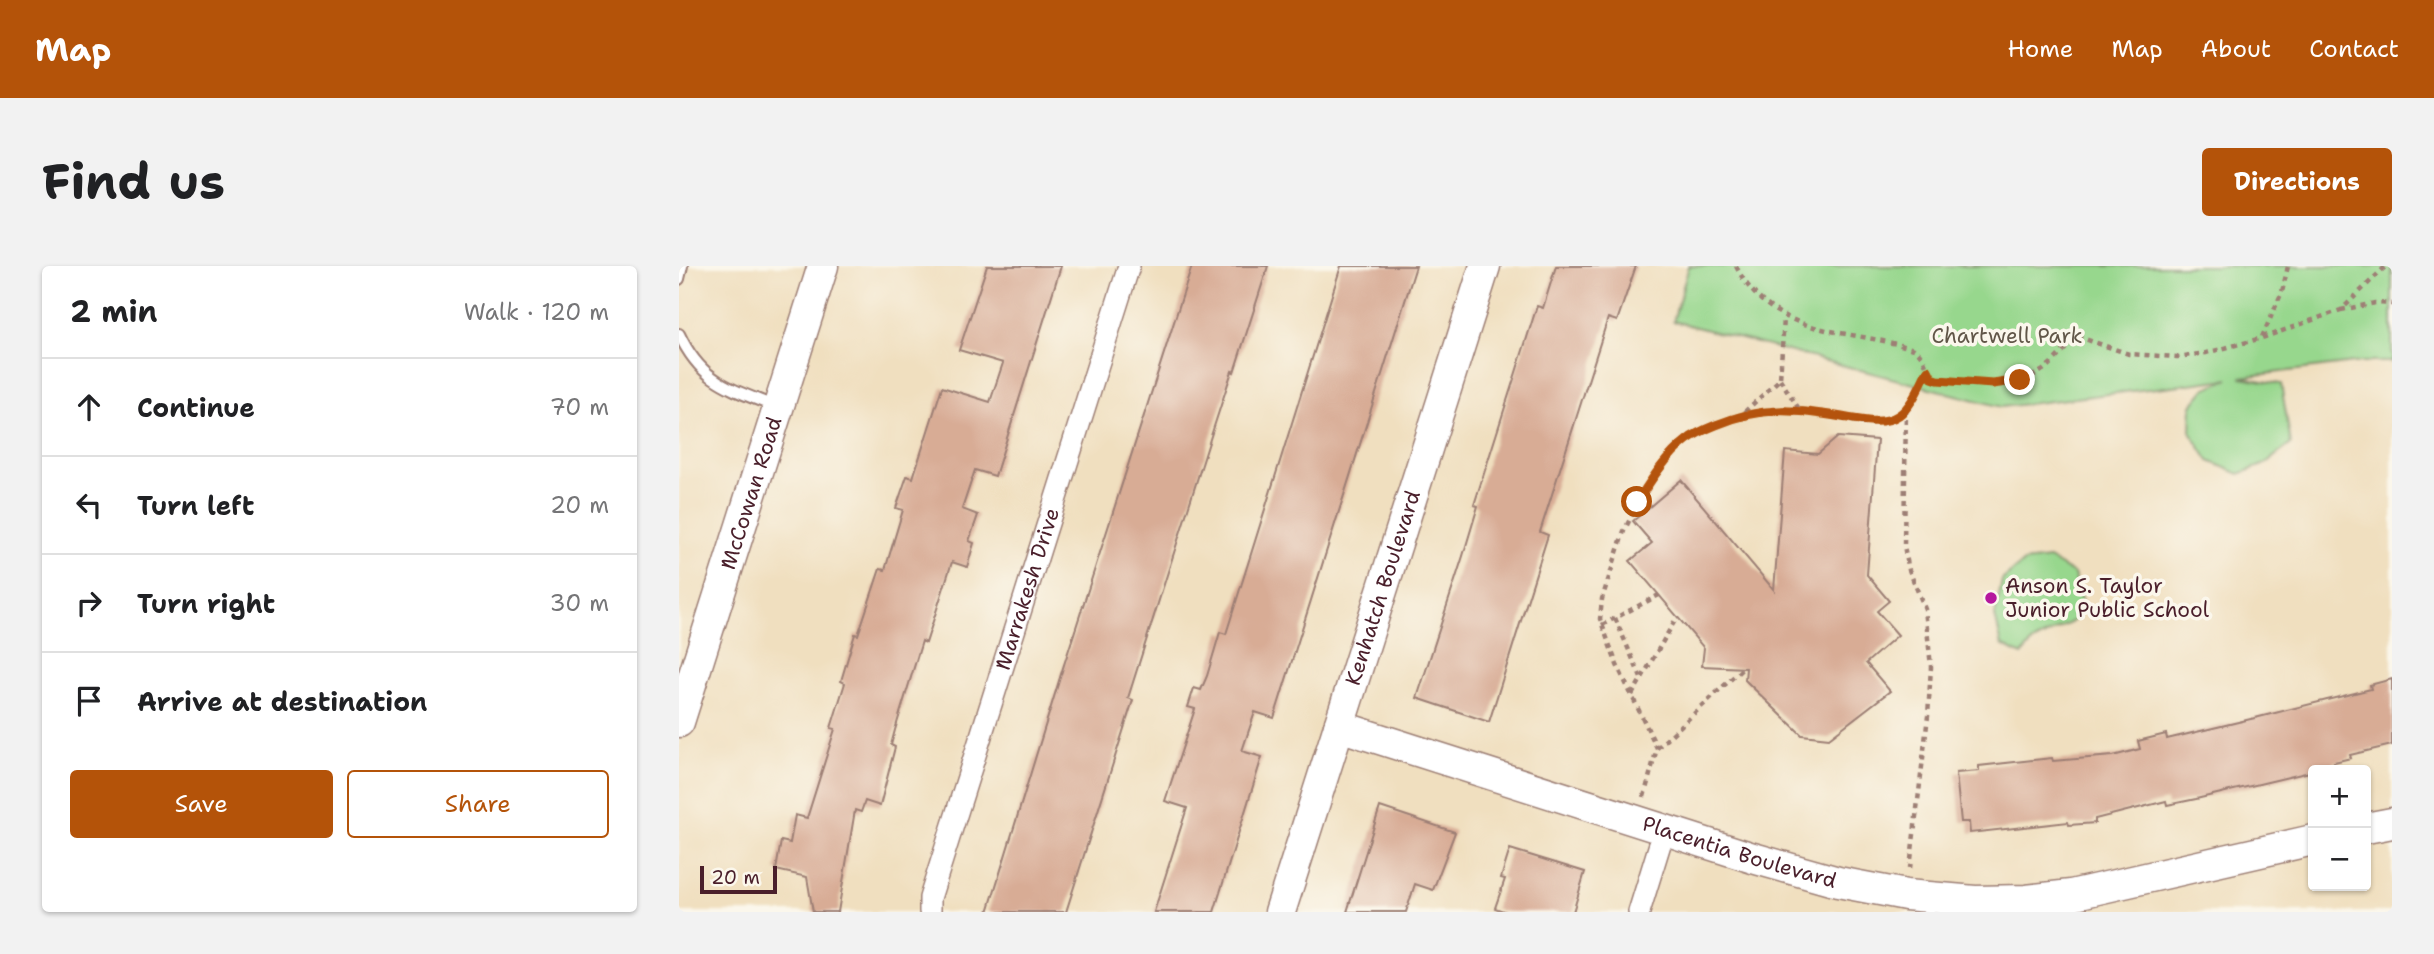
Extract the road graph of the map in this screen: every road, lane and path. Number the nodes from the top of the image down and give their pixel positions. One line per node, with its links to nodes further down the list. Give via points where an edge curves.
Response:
1 (682, 266): 8 (lane)
2 (823, 266): 16 (street, McCowan Road)
3 (1129, 266): 36 (street, Marrakesh Drive, via 930,898)
4 (1485, 266): 28 (street, Kenhatch Boulevard)
5 (1736, 266): 11 (path, via 1751,292)
6 (2288, 266): 13 (path)
7 (2386, 266): 10 (path)
8 (679, 279)
9 (2392, 304): 10 (path)
10 (2341, 310): 13 (path)
11 (1784, 318): 14 (path, via 1914,349); 15 (path)
12 (679, 334): 16 (lane, via 702,371 719,384)
13 (2262, 338): 14 (path, via 2177,357 2129,354 2082,338 2035,375 1993,384 1935,380)
14 (1928, 370): 17 (path)
15 (1780, 379): 18 (path); 19 (path)
16 (778, 408): 27 (street, McCowan Road)
17 (1906, 409): 18 (path, via 1876,422); 34 (path, via 1904,546 1925,609 1931,667)
18 (1799, 410): 19 (path)
19 (1741, 415): 23 (path, via 1685,441 1644,491 1626,523 1604,591)
20 (1659, 595): 22 (path)
21 (1677, 617): 25 (path)
22 (1615, 618): 23 (path); 25 (path)
23 (1602, 625): 26 (path)
24 (1743, 668): 29 (path)
25 (1642, 679): 26 (path)
26 (1632, 695): 29 (path)
27 (679, 722)
28 (1339, 726): 31 (street, Placentia Boulevard); 37 (street, Kenhatch Boulevard)
29 (1657, 748): 31 (path)
30 (2392, 822): 32 (street)
31 (1651, 827): 35 (street, Placentia Boulevard, via 1838,882); 38 (street)
32 (2371, 827)
33 (2308, 841): 35 (street, Placentia Boulevard, via 2071,895)
34 (1908, 879)
35 (1954, 906)
36 (930, 912)
37 (1280, 912)
38 (1639, 912)

